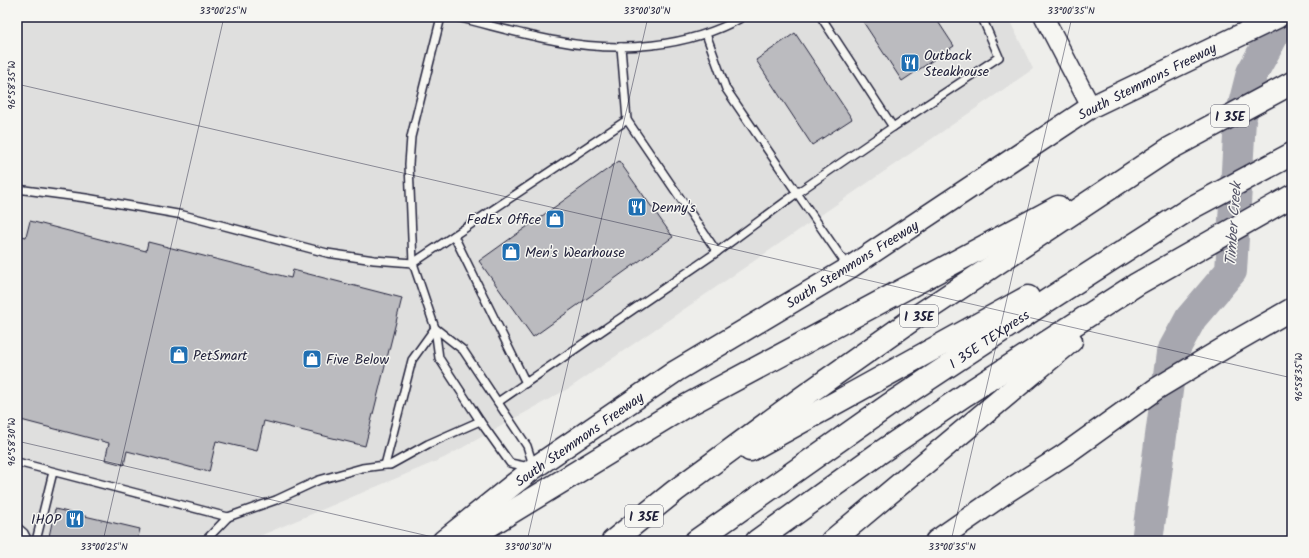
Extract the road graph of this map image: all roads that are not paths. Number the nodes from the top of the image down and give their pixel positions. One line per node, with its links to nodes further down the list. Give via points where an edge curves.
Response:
1 (441, 17): 22 (lane, via 411,137)
2 (456, 17): 9 (lane, via 557,41)
3 (743, 17): 8 (lane)
4 (1044, 17): 11 (street)
5 (1278, 17): 11 (main road, South Stemmons Freeway)
6 (822, 18): 13 (lane)
7 (984, 18): 13 (lane, via 999,57)
8 (706, 34): 9 (lane, via 673,42); 17 (lane, via 726,89)
9 (621, 47): 12 (lane)
10 (1292, 83): 14 (highway, I 35E)
11 (1091, 107): 23 (main road, South Stemmons Freeway)
12 (627, 120): 20 (lane); 21 (lane)
13 (893, 127): 17 (lane)
14 (1169, 149): 34 (highway, I 35E, via 916,318 800,399); 41 (highway, via 682,408)
15 (1292, 154): 19 (highway, I 35E TEXpress)
16 (17, 189): 22 (lane, via 183,215 327,253)
17 (797, 193): 21 (lane); 23 (lane)
18 (1292, 196): 24 (highway)
19 (1191, 208): 34 (highway); 43 (highway, I 35E TEXpress, via 896,401)
20 (454, 236): 22 (lane); 27 (lane)
21 (717, 252): 27 (lane)
22 (413, 264): 26 (lane)
23 (849, 268): 32 (main road, South Stemmons Freeway, via 676,371)
24 (1137, 284): 44 (highway, via 965,395); 45 (highway)
25 (1292, 309): 46 (main road, via 1156,389 1064,455)
26 (435, 328): 28 (lane, via 463,350); 29 (lane, via 439,358); 31 (lane, via 412,360)
27 (526, 384): 28 (lane)
28 (498, 402): 32 (lane, via 527,446)
29 (480, 422): 31 (lane, via 428,444 390,465); 32 (lane, via 510,463)
30 (17, 462): 33 (lane)
31 (385, 464): 35 (lane, via 319,480 276,500)
32 (534, 468): 40 (main road, South Stemmons Freeway)
33 (53, 472): 35 (lane); 38 (lane)
34 (675, 492): 42 (highway, I 35E)
35 (228, 517): 39 (lane)
36 (17, 527): 37 (lane, via 24,532)
37 (28, 541)
38 (36, 541)
39 (205, 541)
40 (443, 541)
41 (464, 541)
42 (612, 541)
43 (696, 541)
44 (757, 541)
45 (832, 541)
46 (936, 541)

